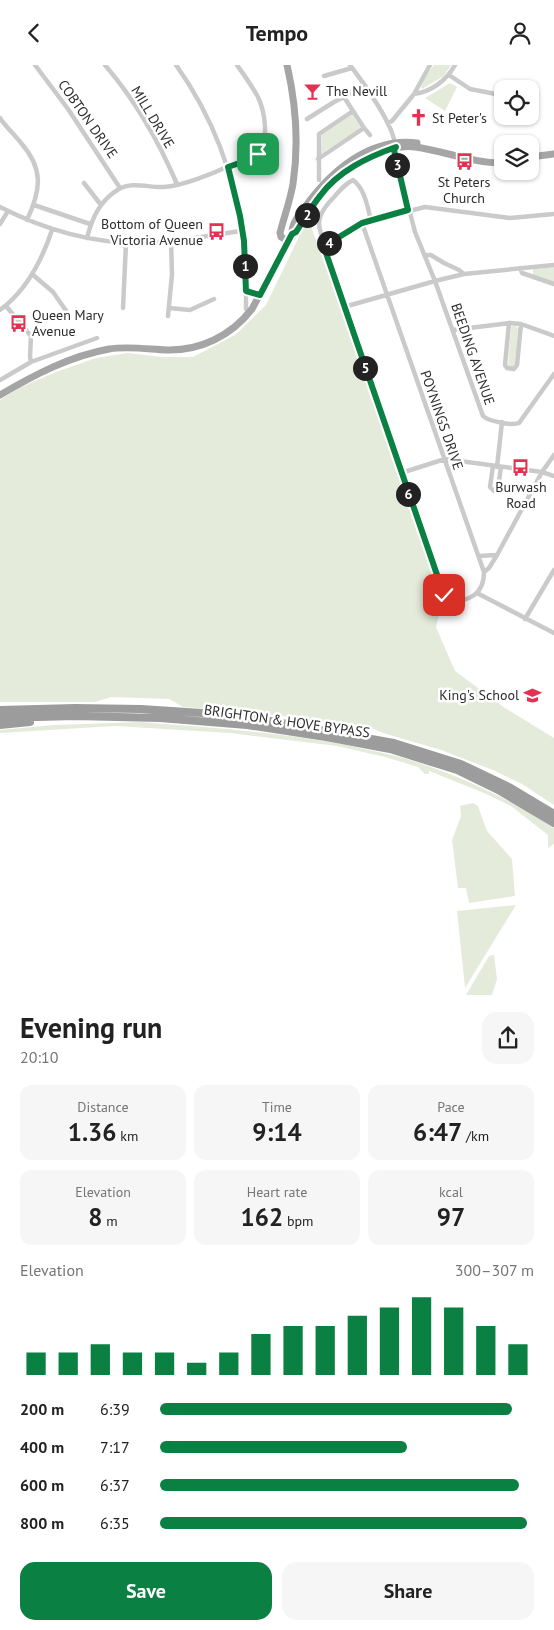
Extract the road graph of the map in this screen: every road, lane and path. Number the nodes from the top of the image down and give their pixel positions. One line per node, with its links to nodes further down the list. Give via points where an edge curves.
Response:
1 (35, 65): 34 (street, COBTON DRIVE)
2 (105, 65): 33 (street, MILL DRIVE, via 156,140)
3 (176, 65): 30 (street, via 208,117)
4 (237, 65): 30 (street, via 260,102 264,135 262,147 255,156)
5 (287, 65): 50 (main road, via 296,137 292,185 280,233)
6 (430, 65): 12 (street)
7 (454, 65): 9 (street)
8 (351, 67): 10 (street); 11 (street, BEEDING AVENUE)
9 (449, 75): 12 (street, via 434,87); 13 (street, via 470,89)
10 (324, 77)
11 (364, 84): 14 (street); 18 (street, BEEDING AVENUE)
12 (414, 94): 18 (street)
13 (494, 94)
14 (344, 97): 15 (street); 16 (street)
15 (353, 111): 19 (street); 26 (street, via 319,134)
16 (307, 119)
17 (1, 121): 35 (street, via 30,153 34,163 38,183)
18 (388, 123): 21 (street, BEEDING AVENUE)
19 (364, 128): 20 (street); 26 (street)
20 (370, 135)
21 (395, 145): 23 (main road); 38 (street, BEEDING AVENUE); 50 (main road, via 341,172)
22 (554, 154): 24 (main road)
23 (462, 156): 25 (main road); 29 (main road)
24 (539, 156)
25 (494, 158)
26 (318, 159): 31 (street)
27 (554, 159): 28 (main road)
28 (539, 160)
29 (494, 163)
30 (228, 167): 33 (street); 47 (street)
31 (319, 180)
32 (84, 183): 36 (street)
33 (177, 184): 34 (street)
34 (120, 188): 36 (street)
35 (34, 205): 41 (street); 45 (street)
36 (101, 205): 45 (street)
37 (0, 207): 39 (street)
38 (408, 210): 40 (street, via 425,207 510,218); 42 (street); 53 (street, BEEDING AVENUE)
39 (8, 211): 41 (street); 44 (street)
40 (554, 214)
41 (27, 220): 46 (street)
42 (371, 220): 43 (street); 52 (street, via 359,185 353,181 347,183 319,215 319,233)
43 (362, 223): 52 (street); 62 (street, POYNINGS DRIVE)
44 (0, 224)
45 (90, 225): 48 (street)
46 (52, 230): 48 (street); 56 (street)
47 (242, 231): 49 (street); 60 (street)
48 (87, 238): 51 (street)
49 (171, 241): 51 (street); 65 (street)
50 (288, 241): 61 (main road)
51 (126, 243): 67 (street)
52 (326, 245): 66 (street)
53 (425, 255): 57 (street, via 431,255); 58 (street, BEEDING AVENUE)
54 (554, 265): 55 (street)
55 (520, 268): 57 (street); 59 (street, via 522,273)
56 (32, 274): 64 (street); 69 (street, via 52,292)
57 (464, 274): 58 (street)
58 (435, 281): 62 (street); 74 (street, BEEDING AVENUE)
59 (554, 284)
60 (246, 291): 61 (street); 70 (street)
61 (260, 295): 70 (main road)
62 (386, 295): 66 (street); 83 (street, POYNINGS DRIVE)
63 (214, 299): 65 (street, via 190,310)
64 (6, 306): 68 (street); 77 (street, via 31,336)
65 (169, 307): 71 (street)
66 (344, 307): 86 (street)
67 (123, 308)
68 (0, 310)
69 (67, 312)
70 (249, 313): 80 (main road, via 228,332 200,345 172,350 120,348 91,353 25,380)
71 (168, 316)
72 (509, 323): 73 (street); 73 (street, via 505,365 510,369 517,365); 74 (street)
73 (521, 324): 75 (street)
74 (453, 330): 81 (street, BEEDING AVENUE, via 483,416)
75 (554, 336)
76 (97, 339): 77 (street)
77 (32, 361): 79 (street)
78 (554, 374): 81 (street, via 519,423)
79 (0, 380)
80 (0, 395)
81 (502, 422): 84 (street)
82 (554, 455): 85 (street)
83 (444, 459): 84 (street); 86 (street); 89 (street, POYNINGS DRIVE)
84 (497, 467): 85 (street)
85 (542, 472): 87 (street); 88 (street)
86 (402, 473): 92 (street, via 448,605 470,599)
87 (554, 476)
88 (497, 555): 89 (street); 91 (street)
89 (479, 556): 91 (street, POYNINGS DRIVE)
90 (554, 570): 93 (street)
91 (484, 572): 92 (street)
92 (478, 593): 93 (street)
93 (525, 619): 94 (street)
94 (554, 633)
95 (0, 705): 96 (highway)
96 (42, 708): 97 (highway, BRIGHTON & HOVE BYPASS); 101 (highway, BRIGHTON & HOVE BYPASS, via 141,709 239,716 394,743 460,764 509,787)
97 (0, 710)
98 (75, 716): 99 (highway, BRIGHTON & HOVE BYPASS); 100 (highway); 102 (highway, BRIGHTON & HOVE BYPASS, via 150,717 247,725 390,749 457,770)
99 (0, 718)
100 (0, 725)
101 (554, 814)
102 (554, 823)

